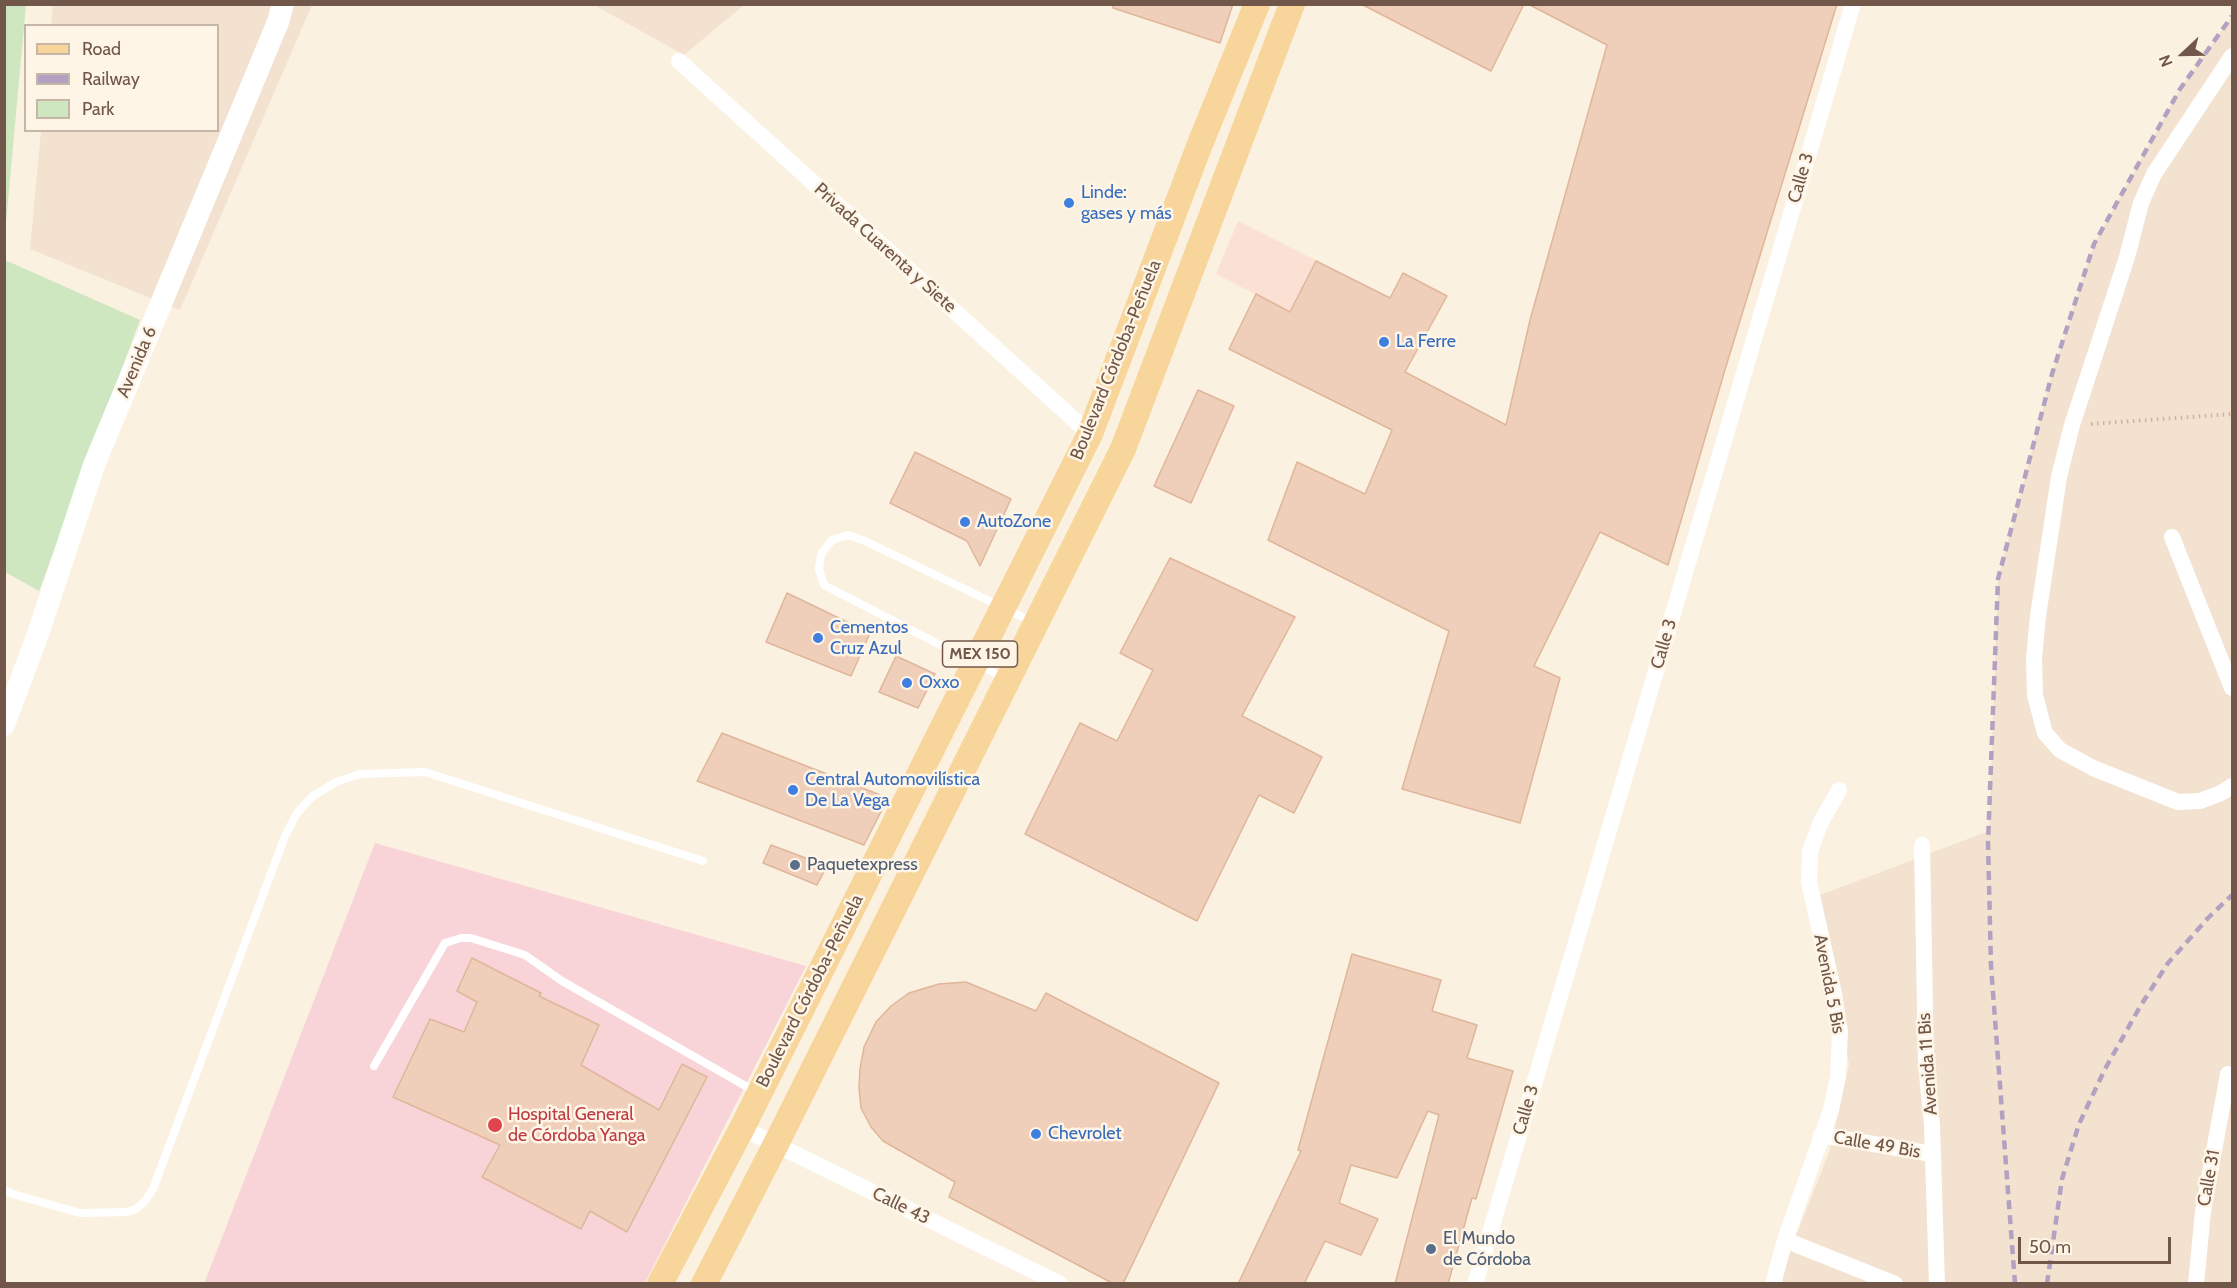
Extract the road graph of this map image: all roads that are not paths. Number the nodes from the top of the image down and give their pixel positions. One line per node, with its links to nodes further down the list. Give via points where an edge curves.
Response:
1 (283, 4): 15 (street, Avenida 6, via 94,465)
2 (1257, 4): 7 (main road, Boulevard Córdoba-Peñuela / MEX 150)
3 (1292, 4): 8 (main road, Boulevard Córdoba-Peñuela / MEX 150)
4 (1853, 4): 32 (street, Calle 3)
5 (2232, 56): 16 (street, via 2154,174 2141,203 2059,477 2034,658 2035,695 2045,733 2060,750 2093,768 2178,802 2200,801)
6 (679, 62): 7 (street, Privada Cuarenta y Siete)
7 (1090, 434): 8 (main road); 10 (main road, Boulevard Córdoba-Peñuela / MEX 150)
8 (1123, 449): 11 (main road, Boulevard Córdoba-Peñuela / MEX 150)
9 (2172, 537): 14 (street)
10 (1003, 608): 11 (lane); 12 (main road, Boulevard Córdoba-Peñuela / MEX 150); 12 (lane, via 849,535 832,540 821,554 819,569 824,585)
11 (1036, 623): 13 (main road, Boulevard Córdoba-Peñuela / MEX 150)
12 (975, 664): 13 (lane); 22 (main road, Boulevard Córdoba-Peñuela / MEX 150)
13 (1008, 680): 25 (main road, Boulevard Córdoba-Peñuela / MEX 150)
14 (2232, 688)
15 (4, 725)
16 (2232, 786)
17 (1839, 790): 24 (street, Avenida 5 Bis, via 1810,852 1809,882 1840,1032 1838,1076)
18 (1922, 845): 26 (street, Avenida 11 Bis, via 1926,1064)
19 (702, 861): 27 (lane, via 425,772 360,774 336,782 313,796 297,813 285,836 153,1189 145,1201 127,1212 80,1214)
20 (374, 1066): 22 (lane, via 445,943 471,938 525,955)
21 (2228, 1074): 36 (street, Calle 31, via 2203,1211)
22 (759, 1094): 23 (main road, Boulevard Córdoba-Peñuela / MEX 150)
23 (742, 1128): 25 (street, Calle 43); 29 (main road, Boulevard Córdoba-Peñuela / MEX 150)
24 (1821, 1135): 26 (street, Calle 49 Bis); 28 (street, Avenida 5 Bis)
25 (776, 1144): 30 (main road, Boulevard Córdoba-Peñuela / MEX 150); 31 (street, Calle 43)
26 (1932, 1154): 35 (street, Avenida 11 Bis)
27 (4, 1190)
28 (1785, 1240): 33 (street, Avenida 5 Bis); 34 (street)
29 (660, 1284)
30 (704, 1284)
31 (1060, 1284)
32 (1475, 1284)
33 (1773, 1284)
34 (1895, 1284)
35 (1937, 1284)
36 (2196, 1284)

